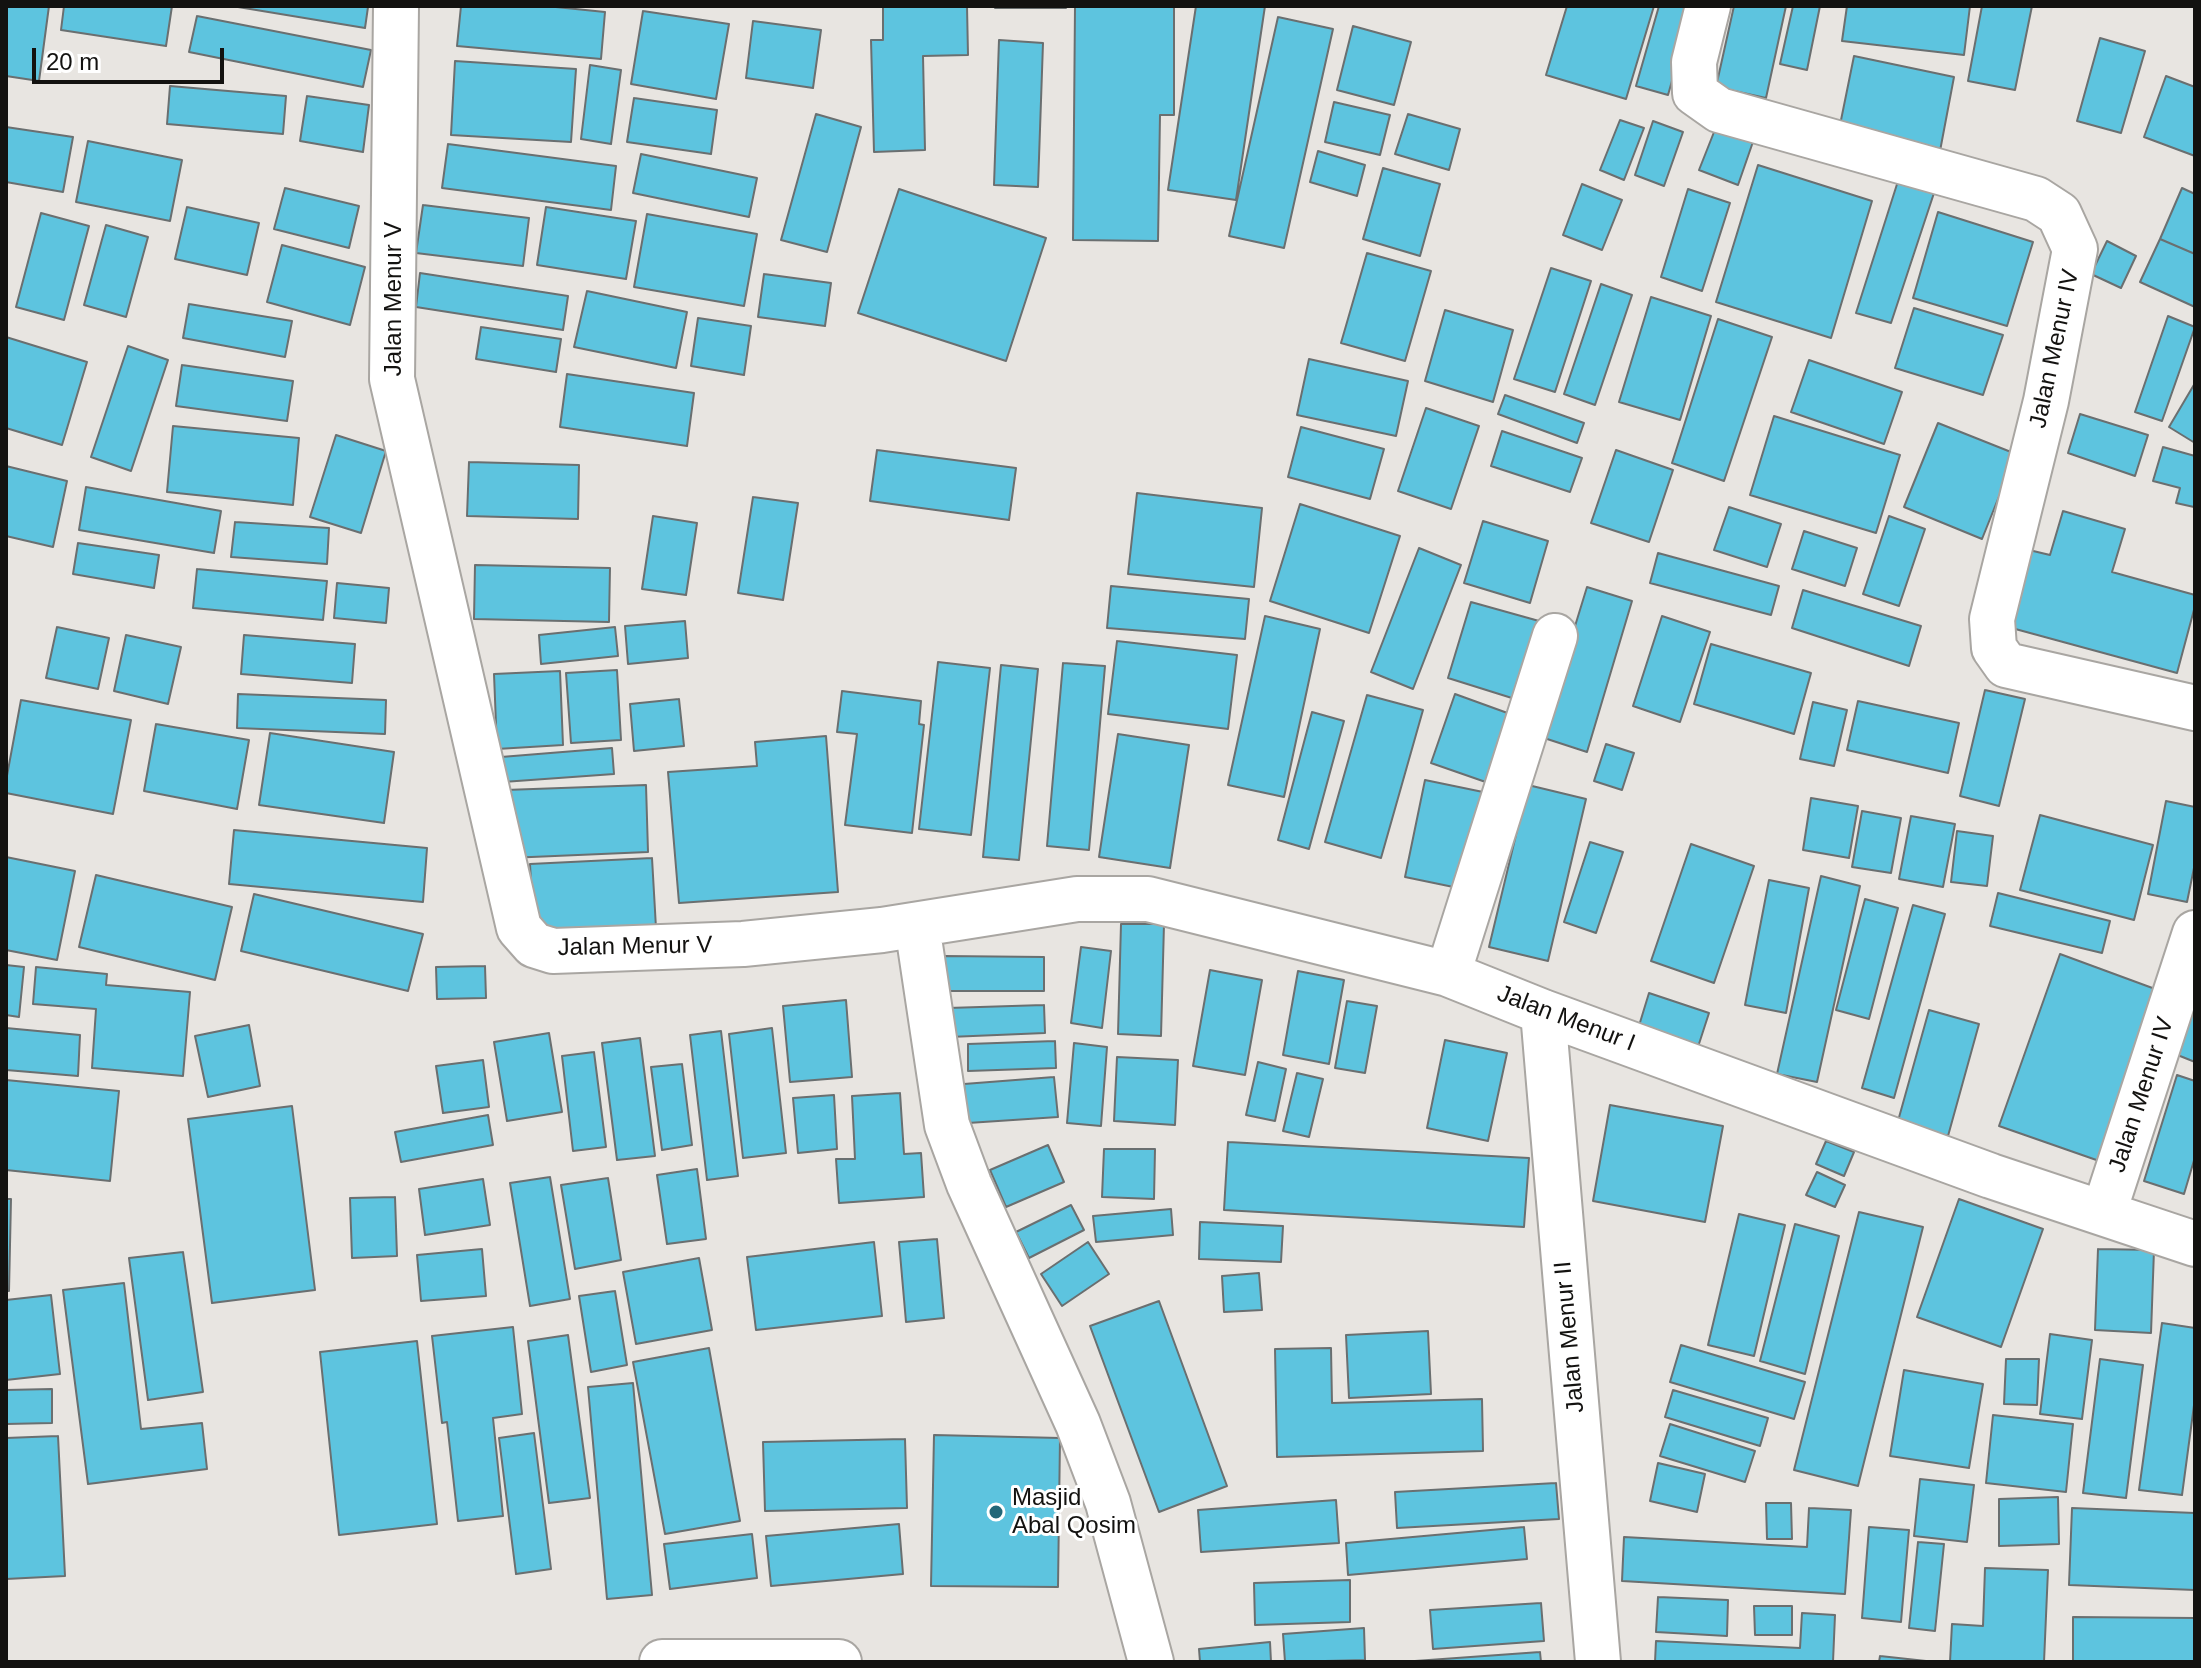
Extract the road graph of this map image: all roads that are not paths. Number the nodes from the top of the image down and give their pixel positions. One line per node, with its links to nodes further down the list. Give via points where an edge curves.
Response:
1 (396, 6): 5 (street, Jalan Menur V, via 392,379 519,928 534,945 553,951 743,944)
2 (1708, 6): 4 (street, Jalan Menur IV, via 1694,62 1695,93 1719,110 2036,199 2059,214 2075,249 2046,401 1992,619 1994,648 2006,665)
3 (1555, 636): 7 (street)
4 (2195, 708)
5 (917, 925): 7 (street, Jalan Menur I, via 1077,899 1148,899); 13 (street, via 947,1125 1078,1424 1108,1503)
6 (2195, 933): 9 (street, Jalan Menur IV)
7 (1448, 974): 8 (street, Jalan Menur I)
8 (1543, 1012): 9 (street, Jalan Menur I, via 1991,1176); 14 (street, Jalan Menur II)
9 (2104, 1212): 10 (street, Jalan Menur I)
10 (2195, 1244)
11 (662, 1662): 12 (street)
12 (839, 1662)
13 (1151, 1662)
14 (1598, 1662)

